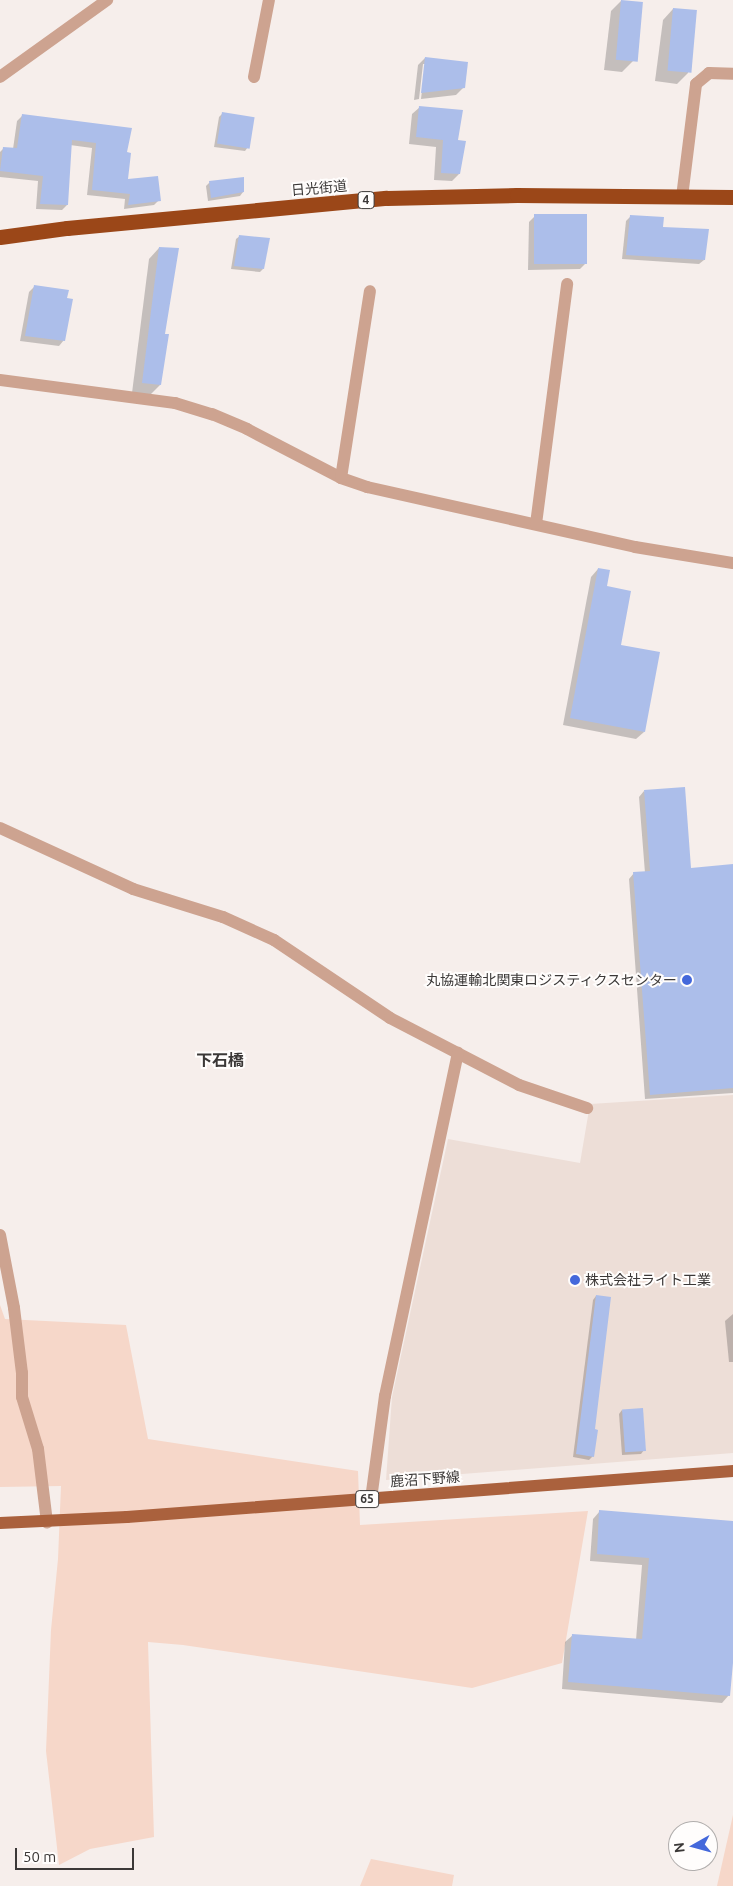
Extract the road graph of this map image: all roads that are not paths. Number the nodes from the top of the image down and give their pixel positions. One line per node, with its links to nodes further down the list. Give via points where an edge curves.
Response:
1 (107, 0): 4 (street)
2 (269, 0): 5 (street)
3 (733, 74): 6 (street, via 708,73 696,84)
4 (0, 76)
5 (254, 77)
6 (682, 197): 7 (highway, 日光街道 / 4); 8 (highway, 日光街道 / 4, via 517,195 387,198)
7 (733, 197)
8 (0, 237)
9 (567, 284): 13 (street)
10 (370, 291): 12 (street)
11 (0, 380): 12 (street, via 175,404 212,414)
12 (341, 478): 13 (street, via 367,487)
13 (536, 524): 14 (street, via 635,547)
14 (733, 563)
15 (0, 828): 16 (street, via 133,889 223,917 274,940 390,1018)
16 (458, 1053): 17 (street, via 518,1085); 20 (street, via 385,1396)
17 (587, 1108)
18 (0, 1235): 21 (street, via 14,1308 22,1397 38,1449)
19 (733, 1471): 20 (main road, 鹿沼下野線 / 65)
20 (371, 1499): 21 (main road, 鹿沼下野線 / 65)
21 (48, 1522): 22 (main road, 鹿沼下野線 / 65)
22 (0, 1523)

